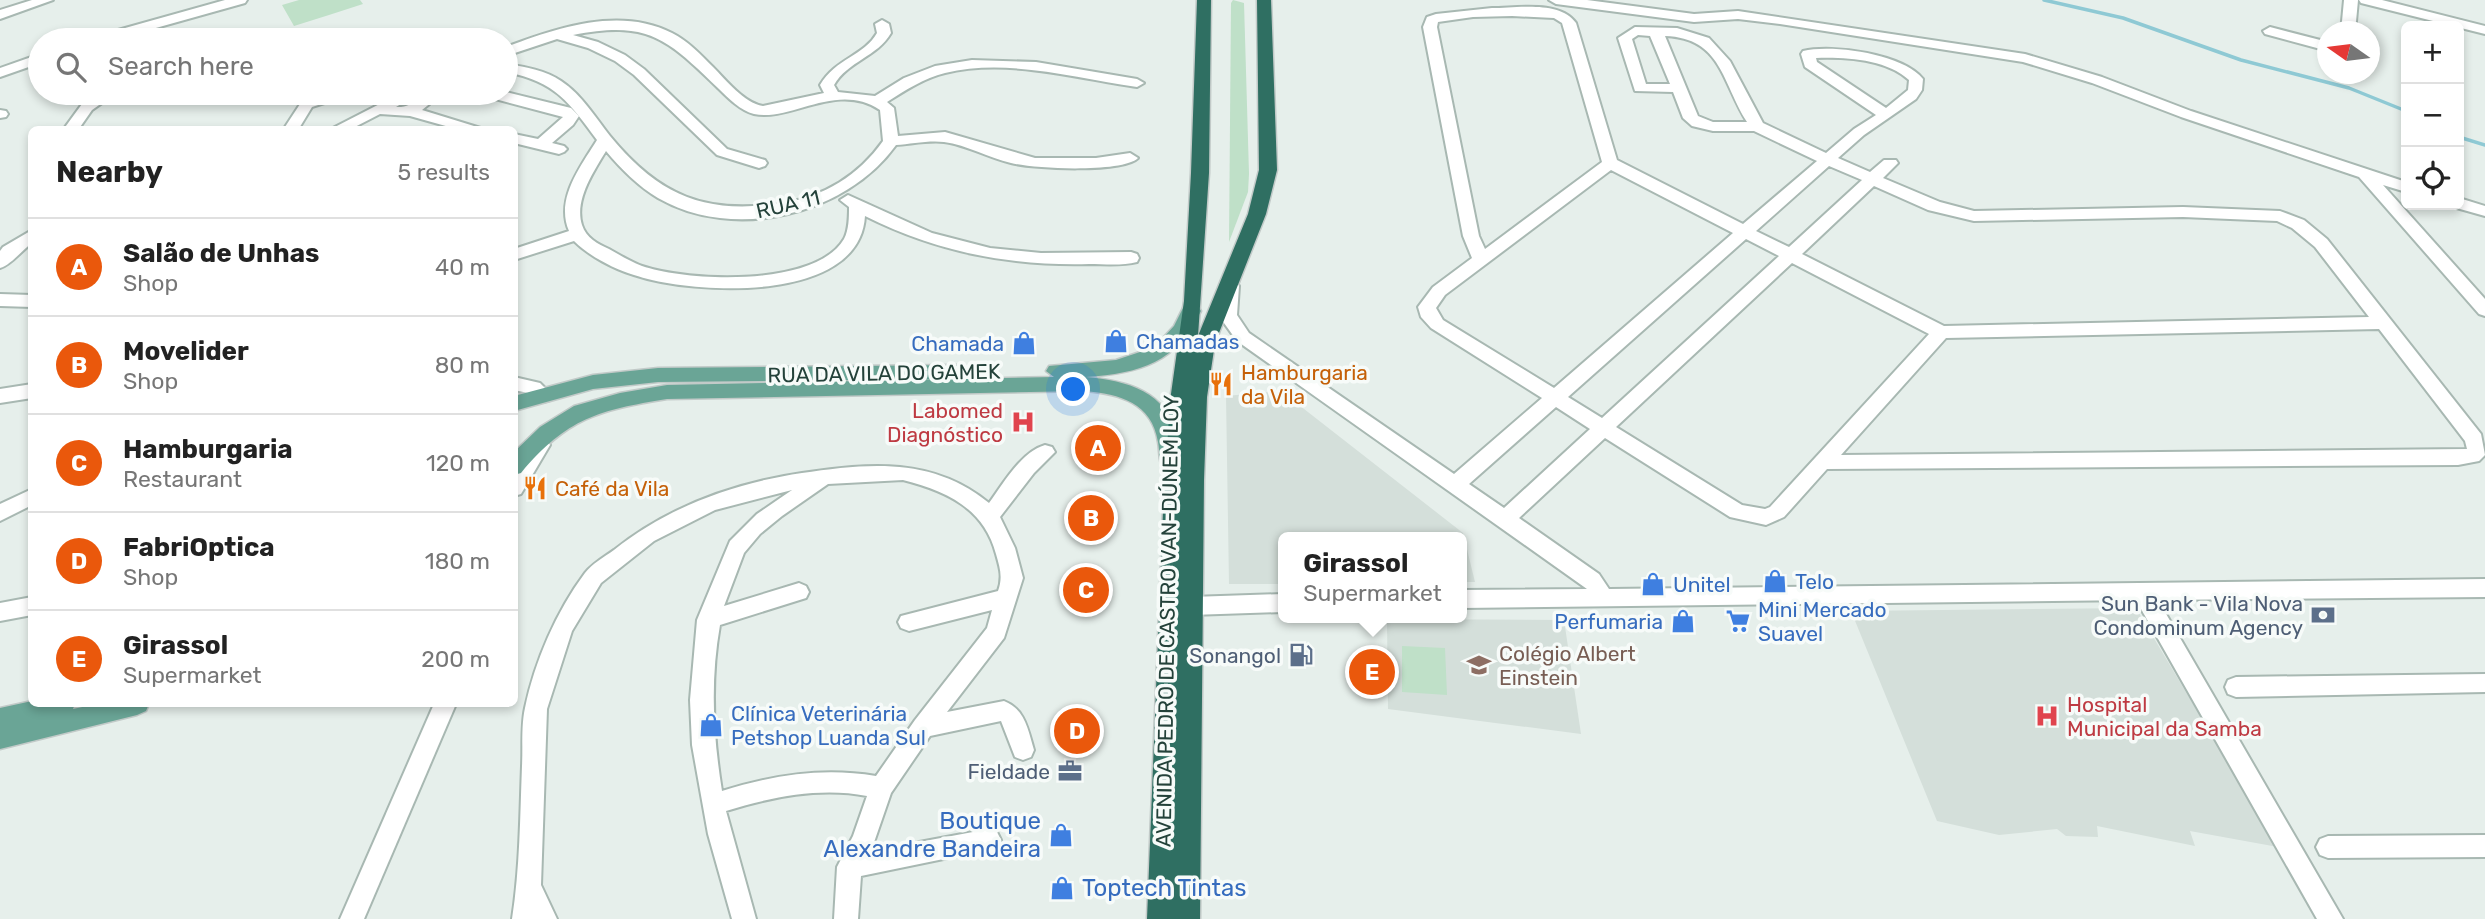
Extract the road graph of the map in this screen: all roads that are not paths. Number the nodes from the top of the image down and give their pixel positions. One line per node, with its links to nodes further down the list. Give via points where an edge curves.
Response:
1 (46, 0): 8 (street)
2 (240, 0): 12 (street)
3 (1204, 0): 69 (highway, AVENIDA PEDRO DE CASTRO VAN-DÚNEM LOY)
4 (1264, 0): 66 (highway, AVENIDA PEDRO DE CASTRO VAN-DÚNEM LOY, via 1268,170 1257,214)
5 (1556, 0): 51 (street, via 1694,18 1738,15 2002,53 2097,80)
6 (2351, 0): 10 (street)
7 (2366, 0): 13 (street)
8 (29, 3): 9 (street)
9 (0, 16)
10 (2349, 21)
11 (882, 24): 24 (street, via 884,33 875,46 832,73 827,85)
12 (141, 28)
13 (2485, 30)
14 (2270, 31): 17 (street)
15 (1656, 32): 23 (street); 23 (street, via 1635,31 1625,38 1640,88); 40 (street, via 1688,34 1710,44)
16 (554, 34): 18 (street); 24 (street, via 627,26 655,31 683,46 755,110); 48 (street, via 620,58 722,152)
17 (2317, 44)
18 (518, 48)
19 (28, 63): 21 (street)
20 (518, 71): 42 (street, RUA 11, via 551,78)
21 (0, 74)
22 (1137, 83): 26 (street, via 1018,63 968,64 915,78)
23 (1679, 88): 40 (street, via 1696,122)
24 (834, 97): 26 (street)
25 (518, 100): 44 (street, via 571,116)
26 (878, 101): 43 (street, via 887,108)
27 (90, 105): 36 (street)
28 (306, 105): 37 (street)
29 (358, 105): 35 (street)
30 (382, 105): 35 (street)
31 (397, 105): 33 (street)
32 (420, 105): 33 (street)
33 (410, 112): 39 (street)
34 (1885, 114): 34 (street, via 1915,90 1916,79 1910,71 1822,52 1808,54 1810,64); 47 (street)
35 (361, 117): 38 (street)
36 (73, 126)
37 (293, 126)
38 (344, 126)
39 (464, 126)
40 (1757, 126): 47 (street)
41 (518, 139): 44 (street)
42 (605, 140): 54 (street, RUA 11, via 646,184 687,207 737,214 769,212); 59 (street, via 580,185 572,211)
43 (891, 141): 46 (street, via 945,137 1035,163); 54 (street, RUA 11, via 872,166)
44 (541, 144): 45 (street)
45 (559, 149)
46 (1130, 159)
47 (1826, 161): 52 (street); 58 (street)
48 (759, 163)
49 (1610, 163): 58 (street); 64 (street); 64 (street, via 1565,18 1548,13 1449,13 1432,20 1471,236)
50 (1890, 163): 52 (street)
51 (2365, 174): 53 (street); 70 (street)
52 (1873, 180): 62 (street); 71 (street, via 1931,207 1974,216 2183,212 2280,216 2321,243)
53 (2401, 185)
54 (835, 192): 55 (street)
55 (856, 205): 59 (street, via 851,241 841,253 803,274 759,281 678,278 639,271 595,249); 63 (street, via 920,235 987,253)
56 (2464, 205): 57 (street)
57 (2485, 211)
58 (1744, 232): 62 (street); 77 (street)
59 (577, 234): 61 (street)
60 (28, 238): 65 (street)
61 (518, 254)
62 (1790, 256): 72 (street); 79 (street)
63 (1130, 258)
64 (1481, 260): 77 (street, via 1431,299 1427,307 1430,317)
65 (0, 262)
66 (1234, 270): 87 (street, via 1228,316 1243,337); 100 (highway, AVENIDA PEDRO DE CASTRO VAN-DÚNEM LOY, via 1201,360 1193,468)
67 (0, 300): 68 (street)
68 (28, 301)
69 (1193, 301): 75 (main road, RUA DA VILA DO GAMEK, via 1173,342 1130,364 1069,371 658,375 593,382); 84 (highway, AVENIDA PEDRO DE CASTRO VAN-DÚNEM LOY)
70 (2485, 310)
71 (2383, 323): 72 (street); 82 (street, via 2474,439 2477,452 2472,456)
72 (1941, 332): 82 (street)
73 (518, 384): 75 (street)
74 (28, 392): 76 (street)
75 (543, 395): 78 (main road, RUA DA VILA DO GAMEK); 80 (main road, via 552,410)
76 (0, 396)
77 (1555, 398): 79 (street); 87 (street)
78 (518, 403)
79 (1603, 428): 82 (street, via 1751,517 1777,512); 92 (street)
80 (550, 429): 83 (main road, RUA DA VILA DO GAMEK); 84 (main road, RUA DA VILA DO GAMEK, via 595,405 667,393 1105,385 1139,396 1160,414); 86 (street)
81 (1045, 452): 91 (street)
82 (1822, 462)
83 (518, 463)
84 (1174, 472): 89 (main road, RUA DA VILA DO GAMEK)
85 (827, 477): 91 (street, via 903,473 940,482 964,494); 103 (street, via 773,512 737,546); 120 (street, via 773,485 709,504 647,534 594,578 562,628 536,709)
86 (518, 482)
87 (1456, 484): 92 (street)
88 (28, 498): 90 (street)
89 (1174, 511): 126 (highway, AVENIDA PEDRO DE CASTRO VAN-DÚNEM LOY)
90 (0, 513)
91 (989, 516): 97 (street, via 1013,578)
92 (1505, 519): 96 (street, via 1592,580)
93 (2485, 589): 94 (street)
94 (2142, 591): 96 (street); 128 (street)
95 (799, 592): 103 (street)
96 (1602, 596): 98 (street)
97 (1006, 598): 104 (street); 111 (street, via 996,632)
98 (1467, 599)
99 (1278, 603): 100 (street)
100 (1191, 606): 127 (highway, AVENIDA PEDRO DE CASTRO VAN-DÚNEM LOY)
101 (28, 607): 102 (street)
102 (0, 612)
103 (708, 620): 115 (street, via 701,724)
104 (909, 622)
105 (2485, 683): 106 (street)
106 (2235, 687)
107 (50, 707): 110 (main road)
108 (125, 707): 112 (main road)
109 (444, 707): 121 (street)
110 (0, 719)
111 (923, 727): 113 (street, via 1004,711 1012,717); 114 (street)
112 (0, 738)
113 (1023, 750)
114 (881, 788): 115 (street, via 861,783 797,782); 119 (street, via 864,840)
115 (713, 804): 124 (street)
116 (989, 840): 119 (street)
117 (2485, 846): 118 (street)
118 (2328, 847)
119 (849, 867): 125 (street)
120 (529, 886): 122 (street); 123 (street)
121 (352, 919)
122 (524, 919)
123 (545, 919)
124 (744, 919)
125 (846, 919)
126 (1161, 919)
127 (1186, 919)
128 (2331, 919)

